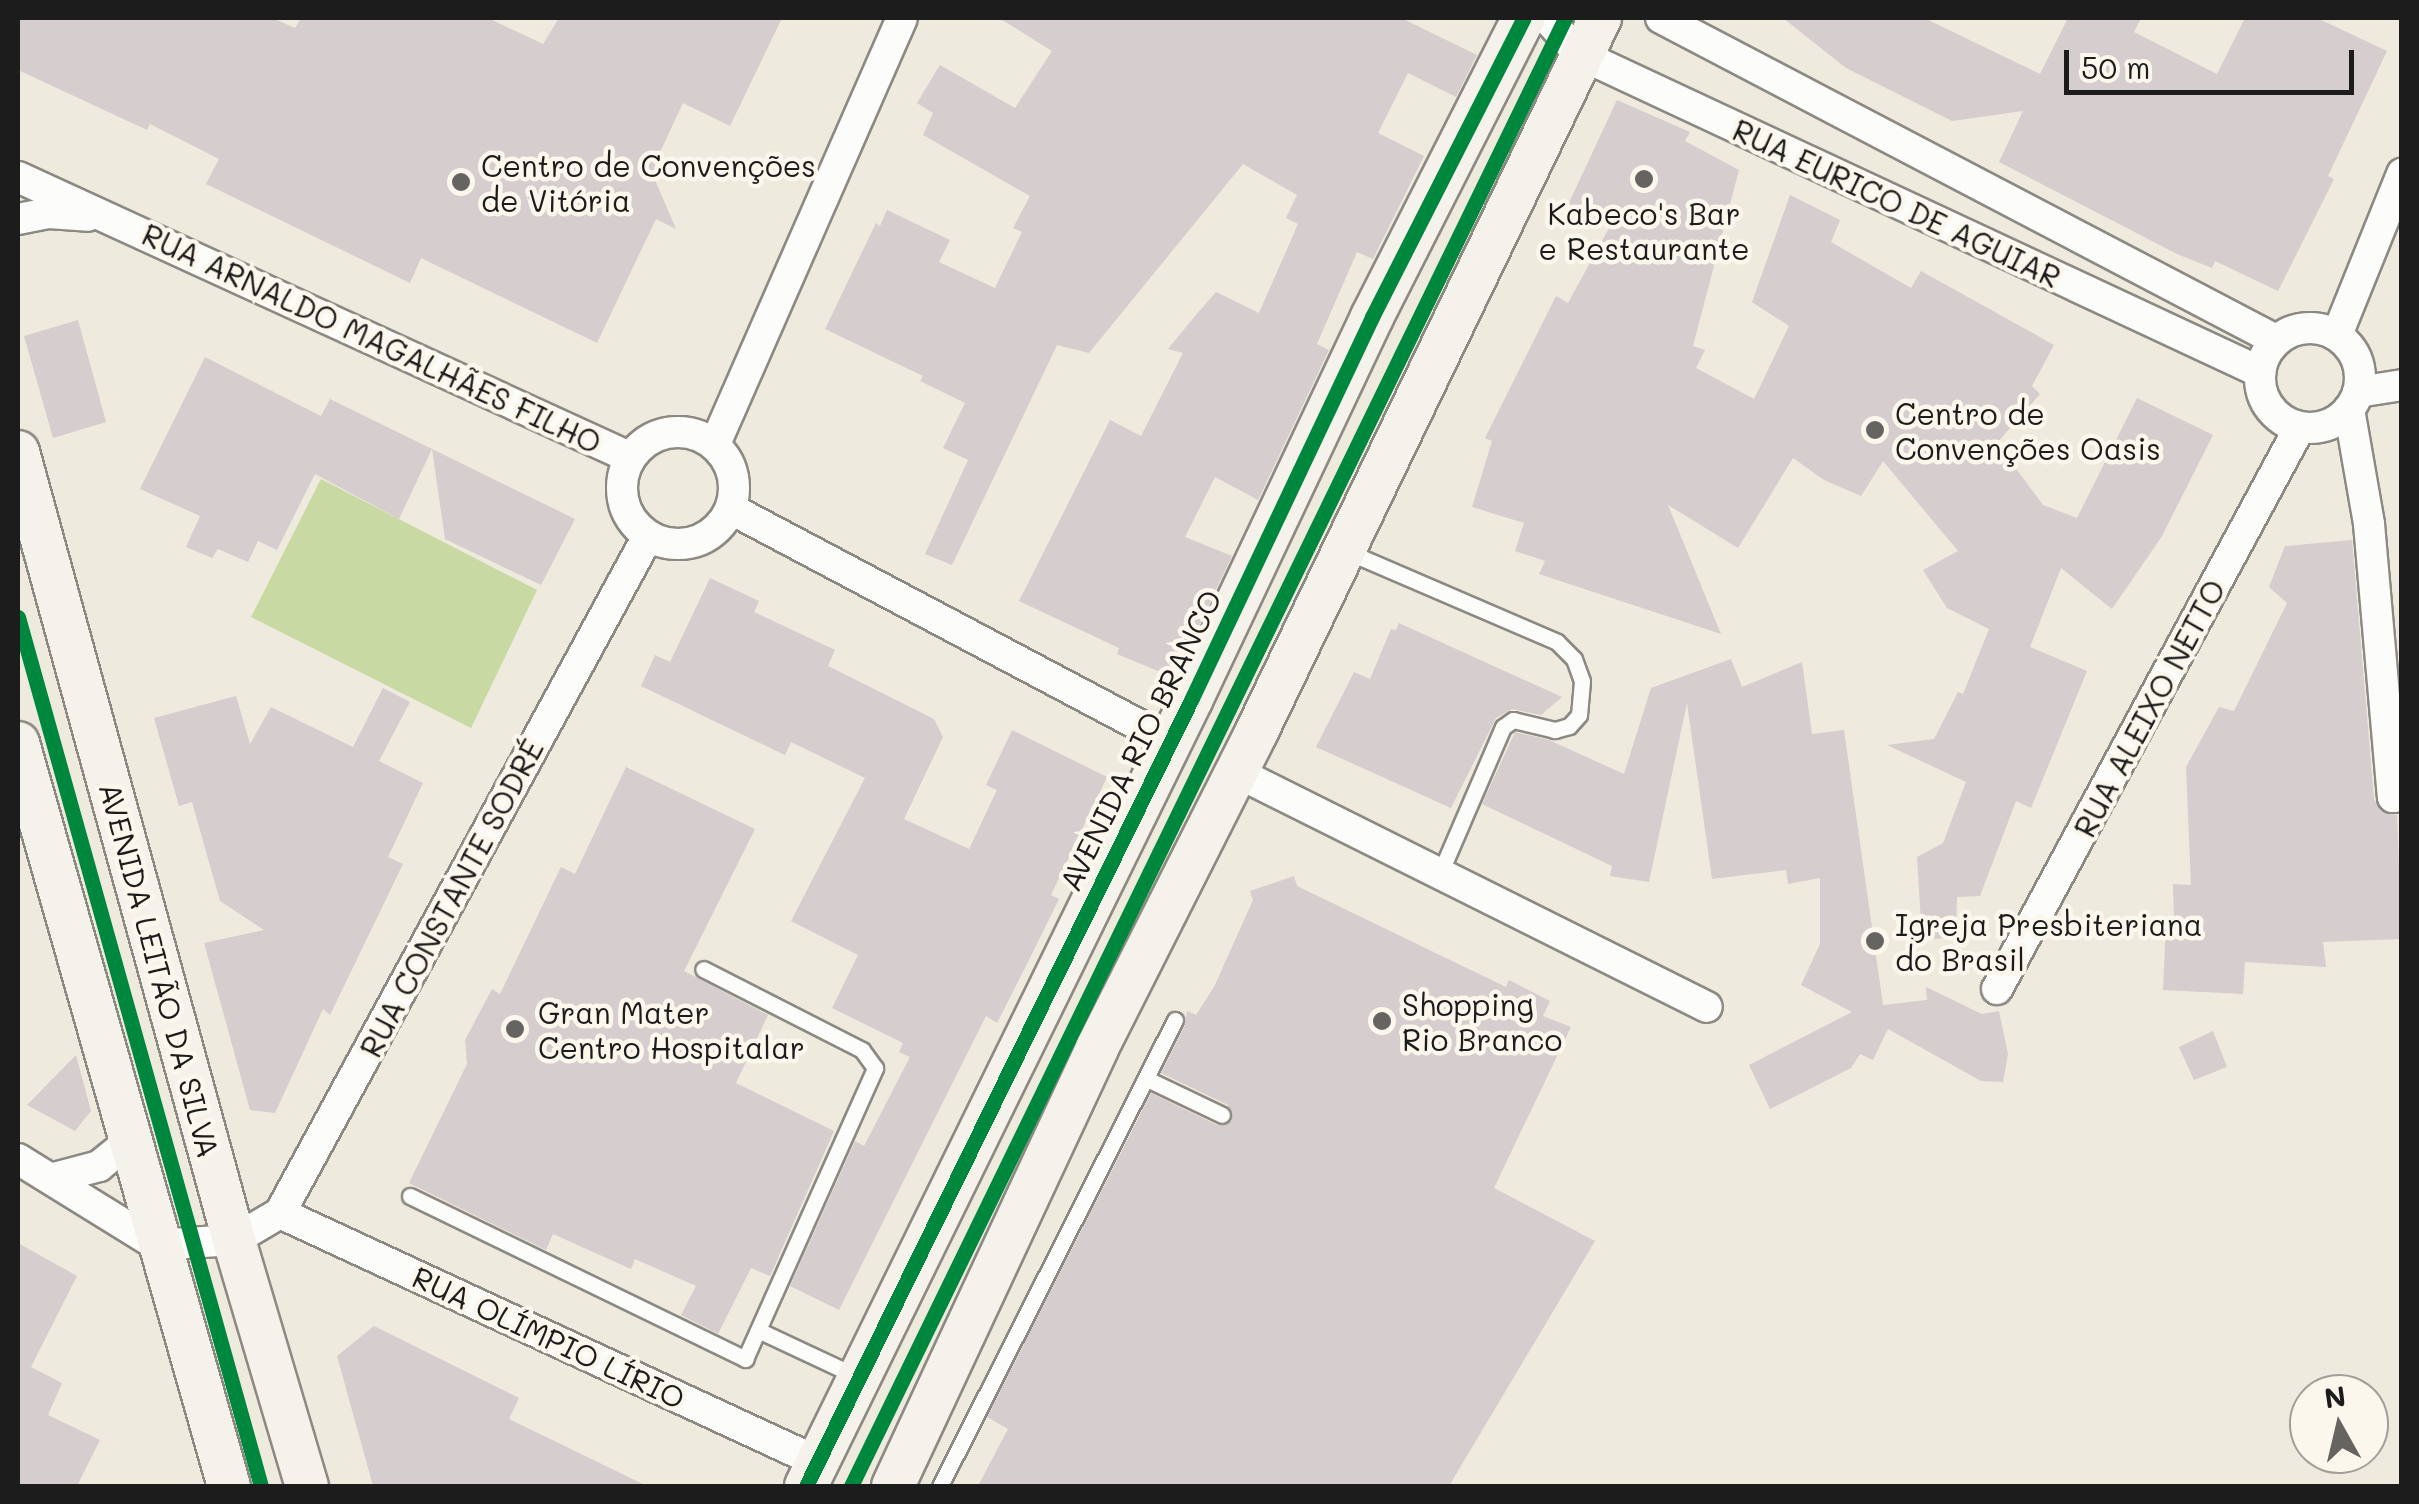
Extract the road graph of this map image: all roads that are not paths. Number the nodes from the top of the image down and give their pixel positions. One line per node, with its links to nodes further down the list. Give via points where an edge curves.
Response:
1 (902, 18): 17 (street)
2 (1524, 18): 23 (street, AVENIDA RIO BRANCO, via 1372,317)
3 (1547, 18): 6 (street, RUA EURICO DE AGUIAR)
4 (1600, 18): 6 (street)
5 (1661, 18): 12 (street, RUA EURICO DE AGUIAR)
6 (1579, 54): 13 (street, RUA EURICO DE AGUIAR); 22 (street)
7 (2402, 174): 11 (street)
8 (18, 177): 9 (street, RUA ARNALDO MAGALHÃES FILHO)
9 (116, 218): 10 (street, RUA ARNALDO MAGALHÃES FILHO, via 49,213); 19 (street, RUA ARNALDO MAGALHÃES FILHO)
10 (18, 219)
11 (2337, 335): 12 (street, via 2317,328); 15 (street, via 2357,360)
12 (2276, 340): 13 (street)
13 (2260, 372): 16 (street, via 2269,408)
14 (2402, 386): 15 (street)
15 (2354, 400): 16 (street, via 2336,420); 26 (street, via 2393,797)
16 (2300, 426): 29 (street, RUA ALEIXO NETTO)
17 (715, 444): 19 (street, via 694,433 669,432 647,440); 20 (street, via 734,474)
18 (18, 452): 39 (street, AVENIDA LEITÃO DA SILVA)
19 (630, 458): 21 (street, via 621,492 634,524)
20 (731, 509): 21 (street, via 704,538 686,544); 23 (street)
21 (648, 536): 38 (street, RUA CONSTANTE SODRÉ)
22 (1344, 550): 25 (street); 27 (lane, via 1558,642 1574,658 1582,681 1579,715 1569,726 1555,730 1512,720 1502,727)
23 (1170, 741): 42 (street, AVENIDA RIO BRANCO)
24 (18, 743): 34 (street)
25 (1236, 772): 27 (street); 43 (street, via 1097,1048)
26 (2402, 796)
27 (1440, 873): 30 (street)
28 (703, 969): 41 (lane, via 862,1050 875,1068)
29 (1997, 989)
30 (1707, 1008)
31 (1175, 1020): 32 (lane)
32 (1147, 1079): 33 (lane); 43 (lane)
33 (1222, 1114)
34 (129, 1142): 36 (street, via 99,1166); 40 (street)
35 (18, 1159): 36 (street)
36 (54, 1178): 40 (street)
37 (410, 1196): 41 (lane, via 744,1359)
38 (280, 1213): 39 (street); 44 (street, RUA OLÍMPIO LÍRIO)
39 (234, 1240): 40 (street); 46 (street, AVENIDA LEITÃO DA SILVA)
40 (158, 1245): 45 (street)
41 (760, 1331): 42 (lane)
42 (859, 1377): 44 (street, AVENIDA RIO BRANCO)
43 (937, 1442): 47 (street); 48 (lane)
44 (812, 1474)
45 (229, 1486)
46 (306, 1486)
47 (894, 1486)
48 (940, 1486)

